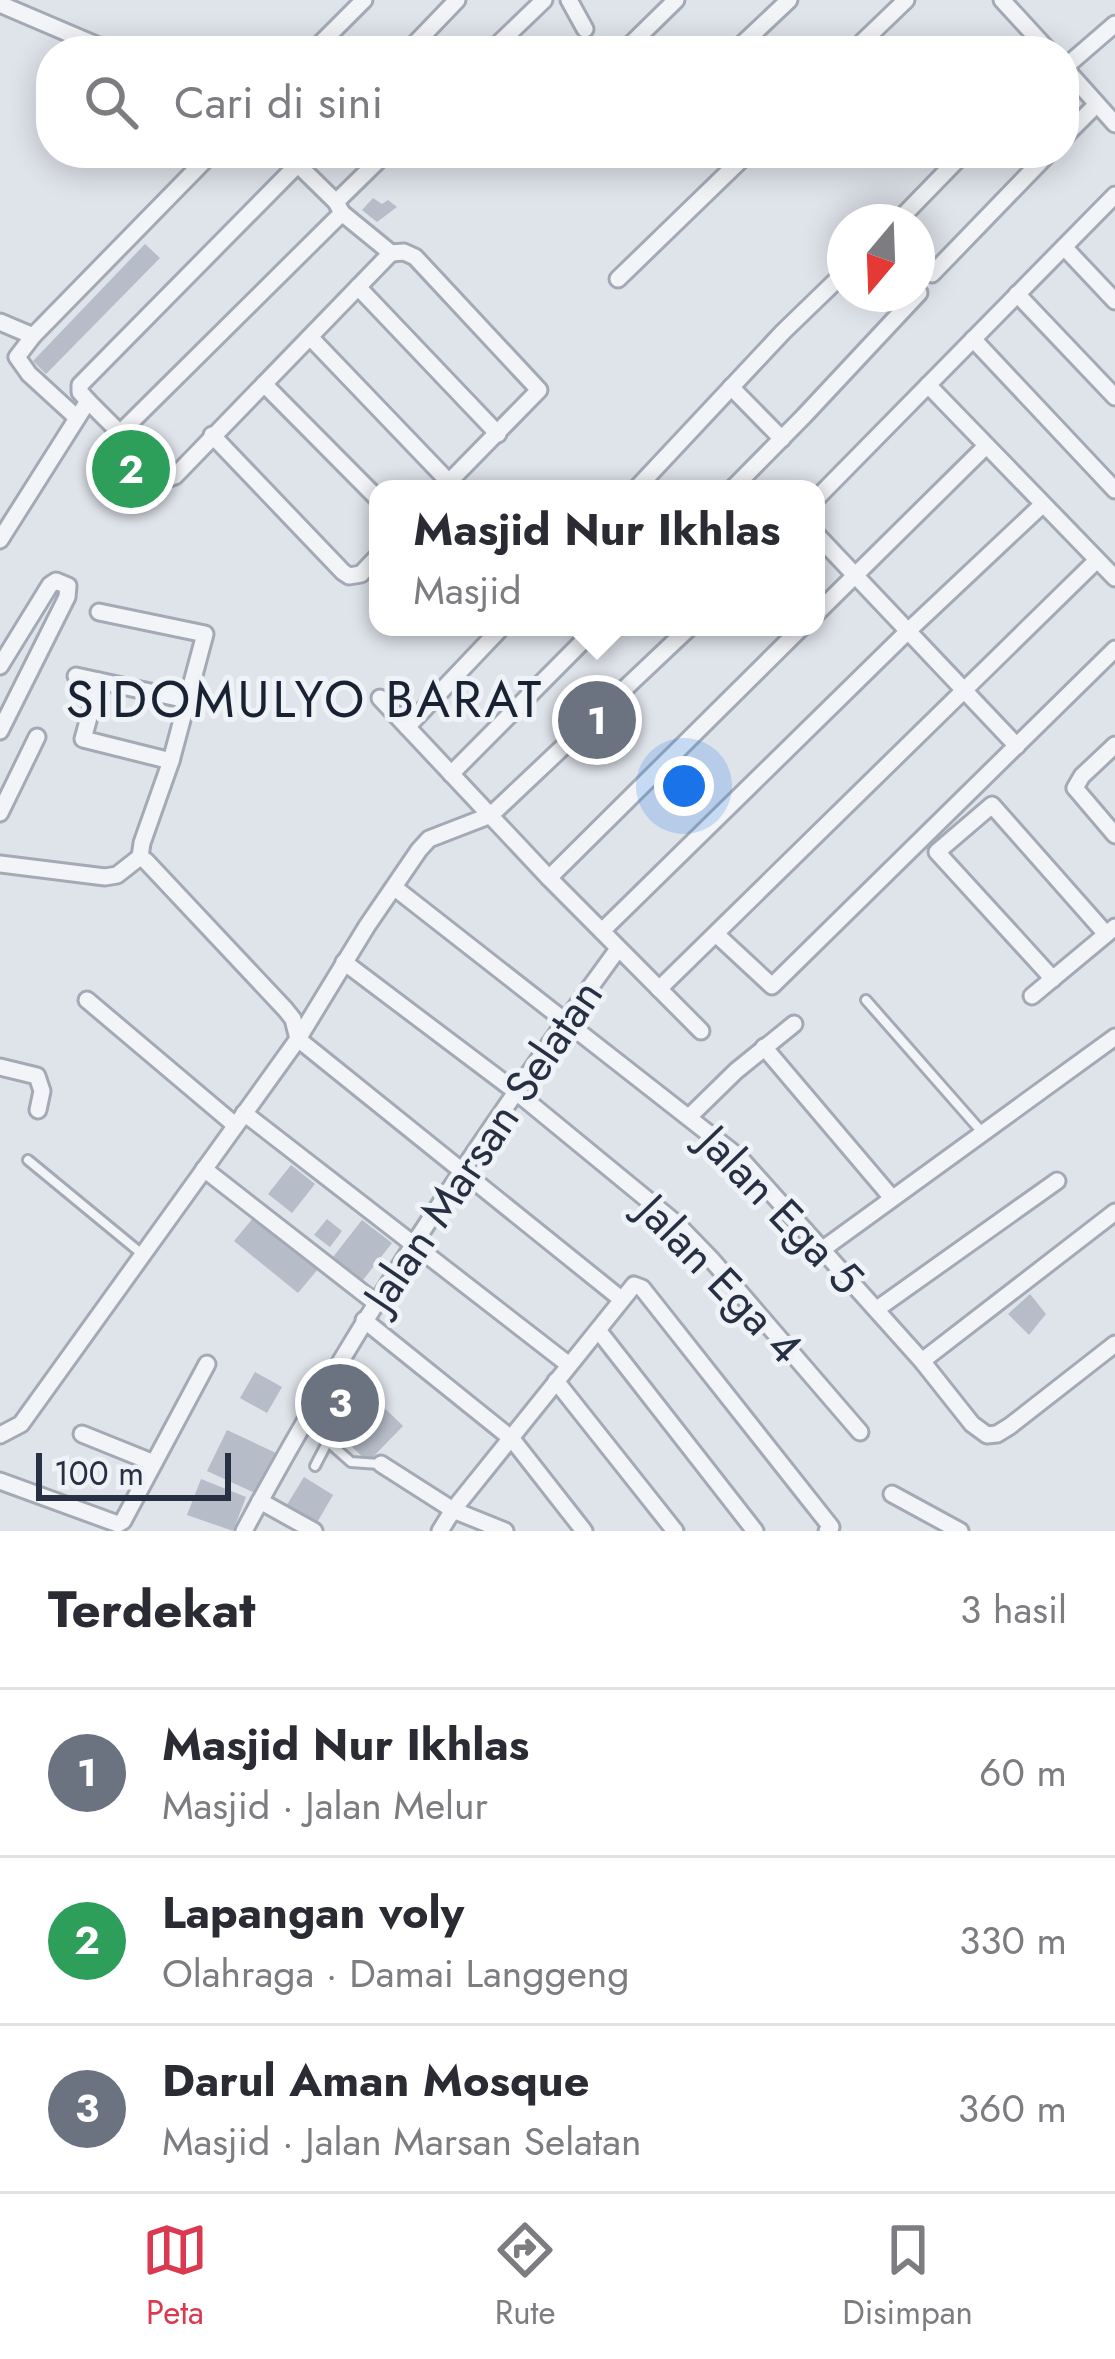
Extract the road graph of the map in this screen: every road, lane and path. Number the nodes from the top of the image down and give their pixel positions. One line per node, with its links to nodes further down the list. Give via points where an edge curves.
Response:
1 (364, 0): 13 (street)
2 (457, 0): 14 (street)
3 (544, 0): 15 (street)
4 (569, 0): 11 (street)
5 (676, 0): 16 (street)
6 (789, 0): 17 (street)
7 (906, 0): 18 (street)
8 (1002, 0): 19 (street)
9 (0, 4): 12 (street)
10 (1115, 24): 20 (street)
11 (585, 29)
12 (75, 36)
13 (328, 36)
14 (422, 36)
15 (507, 36)
16 (639, 36)
17 (751, 36)
18 (869, 36)
19 (1035, 36)
20 (1079, 55)
21 (1079, 84): 22 (street)
22 (1097, 104): 23 (street); 24 (street)
23 (1079, 120)
24 (1115, 124)
25 (197, 168): 45 (street)
26 (287, 168): 52 (street, via 80,385)
27 (307, 168): 34 (street)
28 (373, 168): 34 (street)
29 (733, 168): 38 (street)
30 (949, 168): 33 (street)
31 (1034, 168): 37 (street)
32 (1113, 203): 35 (street)
33 (914, 204)
34 (339, 207): 36 (street); 54 (street)
35 (1064, 247): 41 (street); 42 (street)
36 (391, 253): 39 (street); 55 (street, via 415,257 539,389)
37 (935, 271)
38 (619, 279)
39 (358, 287): 46 (street); 55 (street)
40 (827, 290): 50 (street)
41 (1017, 295): 47 (street); 51 (street)
42 (1115, 301)
43 (900, 312): 57 (street)
44 (0, 322): 45 (street)
45 (33, 336): 53 (street, via 17,356)
46 (310, 337): 48 (street); 59 (street)
47 (973, 339): 49 (street); 64 (street)
48 (263, 384): 56 (street); 65 (street)
49 (928, 385): 58 (street); 63 (street)
50 (731, 387): 57 (street); 61 (street)
51 (1115, 397)
52 (88, 400): 53 (street); 54 (street)
53 (76, 417): 67 (street)
54 (121, 432): 56 (street, via 169,478)
55 (498, 434): 60 (street)
56 (212, 435): 70 (street, via 343,572 361,574)
57 (782, 439): 62 (street)
58 (985, 447): 66 (street); 71 (street)
59 (440, 480)
60 (451, 480)
61 (644, 480)
62 (740, 480)
63 (825, 490)
64 (1115, 490)
65 (369, 491)
66 (1042, 505): 69 (street); 75 (street)
67 (1, 535)
68 (825, 543): 71 (street)
69 (1096, 561): 72 (street); 84 (street)
70 (369, 566)
71 (855, 575): 73 (street); 75 (street)
72 (1115, 578)
73 (825, 605)
74 (99, 612): 87 (street, via 205,634)
75 (908, 631): 84 (street); 102 (street)
76 (493, 636): 88 (street)
77 (588, 636): 94 (street)
78 (680, 636): 96 (street)
79 (793, 636): 100 (street)
80 (1115, 649): 91 (street)
81 (0, 666): 85 (street, via 50,585 68,586)
82 (76, 676): 83 (street)
83 (99, 681): 87 (street); 93 (street, via 83,739)
84 (964, 690): 91 (street); 104 (street)
85 (8, 697): 89 (street)
86 (380, 698): 88 (street)
87 (188, 700): 93 (street)
88 (406, 727): 94 (street)
89 (0, 731)
90 (37, 737): 95 (street)
91 (1017, 746): 104 (street, via 772,986)
92 (1115, 746): 97 (street, via 1075,788)
93 (171, 761): 98 (street)
94 (452, 774): 96 (street)
95 (0, 813)
96 (490, 815): 100 (street); 101 (street, via 429,839)
97 (1115, 835)
98 (140, 857): 99 (street, via 105,878); 116 (street, via 293,1018)
99 (0, 864)
100 (548, 878): 102 (street)
101 (395, 888): 106 (street); 112 (street, Jalan Ega 5)
102 (602, 931): 105 (street)
103 (1111, 931): 107 (street); 107 (street, via 992,806 937,852)
104 (716, 934): 108 (street)
105 (618, 949): 108 (street); 112 (street, Jalan Marsan Selatan)
106 (344, 962): 116 (street); 119 (street, Jalan Ega 4)
107 (1053, 979): 109 (street)
108 (659, 989): 114 (street)
109 (1032, 997)
110 (87, 1000): 122 (street)
111 (866, 1000): 123 (lane)
112 (565, 1021): 119 (street, Jalan Marsan Selatan); 121 (street, Jalan Ega 5)
113 (794, 1024): 117 (street)
114 (700, 1031)
115 (1115, 1037): 123 (street)
116 (298, 1039): 122 (street); 126 (street)
117 (764, 1047): 121 (street); 128 (street)
118 (0, 1067): 120 (street, via 37,1076)
119 (515, 1091): 126 (street, Jalan Marsan Selatan); 144 (street, Jalan Ega 4, via 695,1241)
120 (38, 1111)
121 (689, 1117): 131 (street, Jalan Ega 5, via 754,1172)
122 (240, 1119): 125 (street); 130 (street)
123 (982, 1132): 128 (street)
124 (28, 1160): 132 (lane)
125 (204, 1169): 132 (street); 134 (street)
126 (464, 1171): 130 (street, Jalan Marsan Selatan); 133 (street)
127 (1057, 1181): 135 (street)
128 (892, 1198): 131 (street)
129 (1115, 1213): 139 (street)
130 (414, 1246): 134 (street, Jalan Marsan Selatan); 141 (street)
131 (823, 1249): 135 (street, Jalan Ega 5)
132 (143, 1256): 146 (street, via 21,1424)
133 (621, 1298): 137 (street); 156 (street, via 638,1286)
134 (376, 1303): 136 (street, Jalan Marsan Selatan)
135 (877, 1310): 139 (street, Jalan Ega 5)
136 (364, 1320): 143 (street, Jalan Marsan Selatan); 147 (street)
137 (598, 1330): 141 (street); 163 (street)
138 (1115, 1344): 139 (street, Jalan Ega 5, via 987,1435)
139 (922, 1361)
140 (207, 1364): 149 (street)
141 (569, 1366): 142 (street)
142 (556, 1381): 147 (street); 162 (street)
143 (305, 1422): 148 (lane); 154 (street, Jalan Marsan Selatan)
144 (860, 1432)
145 (82, 1434): 149 (street)
146 (0, 1435)
147 (512, 1439): 155 (street); 161 (street)
148 (328, 1441): 150 (lane, via 351,1462); 151 (lane)
149 (154, 1463): 152 (street, via 114,1525)
150 (381, 1464): 155 (street)
151 (315, 1466)
152 (0, 1480)
153 (892, 1493): 164 (street)
154 (260, 1501): 157 (street, Jalan Marsan Selatan); 158 (street)
155 (454, 1510): 159 (street); 160 (street)
156 (832, 1530)
157 (244, 1531)
158 (314, 1531)
159 (440, 1531)
160 (505, 1531)
161 (584, 1531)
162 (675, 1531)
163 (755, 1531)
164 (960, 1531)

